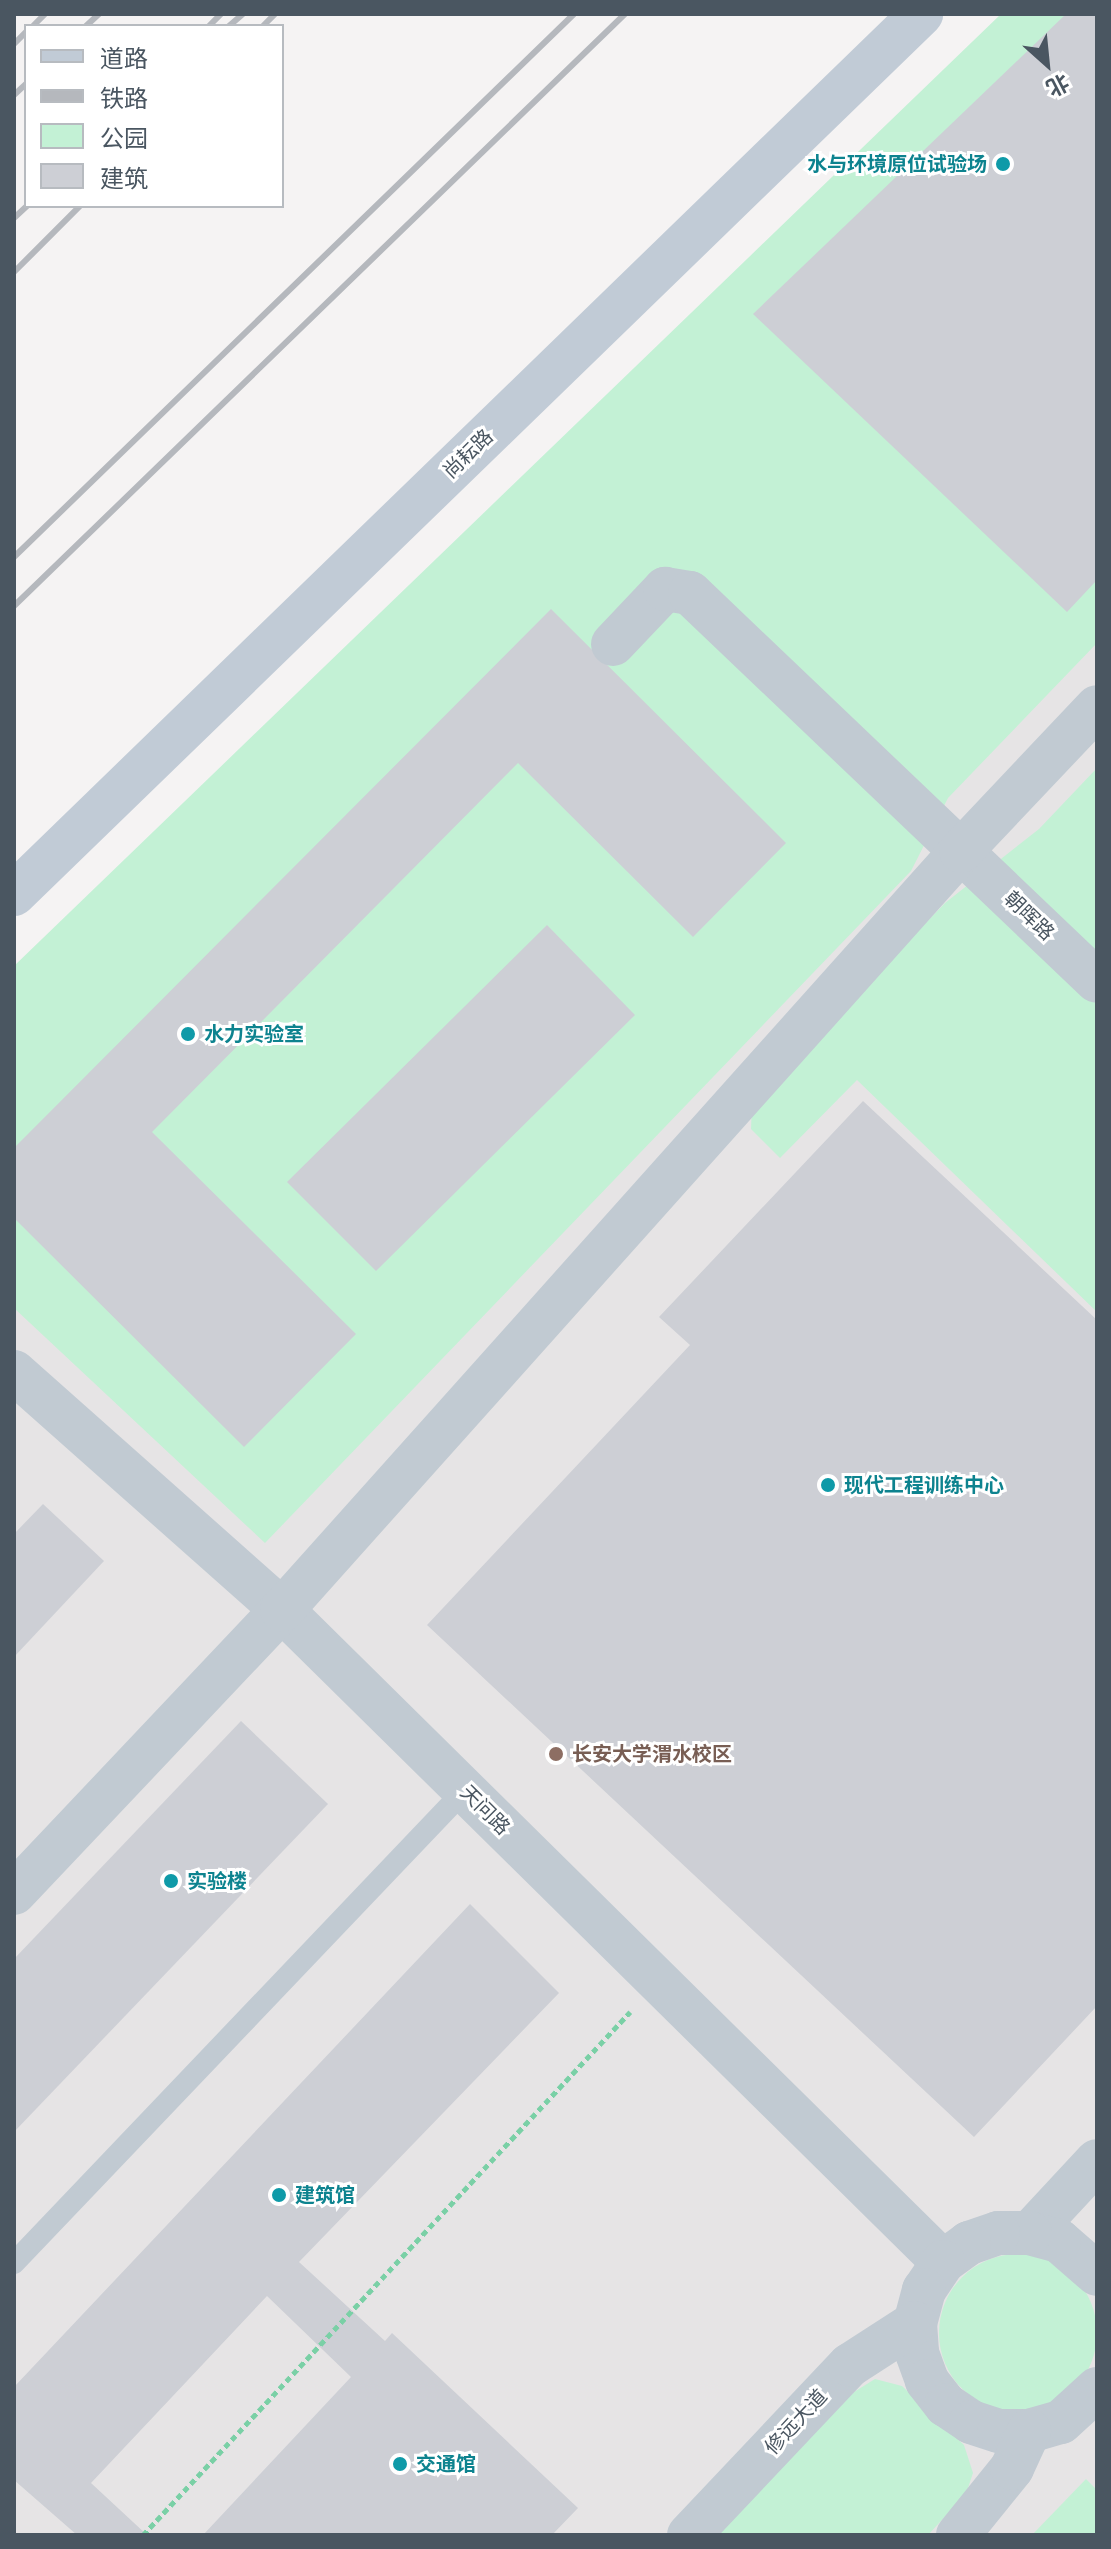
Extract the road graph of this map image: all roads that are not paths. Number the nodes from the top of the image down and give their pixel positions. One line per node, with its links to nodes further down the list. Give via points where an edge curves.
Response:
1 (921, 14): 5 (street, 尚耘路)
2 (613, 644): 4 (street, 朝晖路, via 665,589 690,593)
3 (1097, 707): 4 (street)
4 (961, 851): 6 (street, 朝晖路); 8 (street)
5 (14, 894)
6 (1097, 981)
7 (14, 1372): 8 (street, 天问路)
8 (282, 1610): 9 (street, 天问路); 10 (street)
9 (465, 1790): 13 (street, 天问路); 14 (lane)
10 (14, 1893)
11 (1097, 2161): 12 (street)
12 (1030, 2233): 13 (street, via 998,2233 969,2243); 15 (street, via 1059,2241)
13 (943, 2262): 16 (street, via 924,2290)
14 (14, 2263)
15 (1097, 2274)
16 (915, 2323): 18 (street, via 917,2353 927,2381 946,2405 971,2422 999,2431); 19 (street, 修远大道, via 850,2365)
17 (1094, 2401): 18 (street, via 1061,2422)
18 (1029, 2431): 20 (street, via 1012,2468)
19 (689, 2535)
20 (958, 2535)

